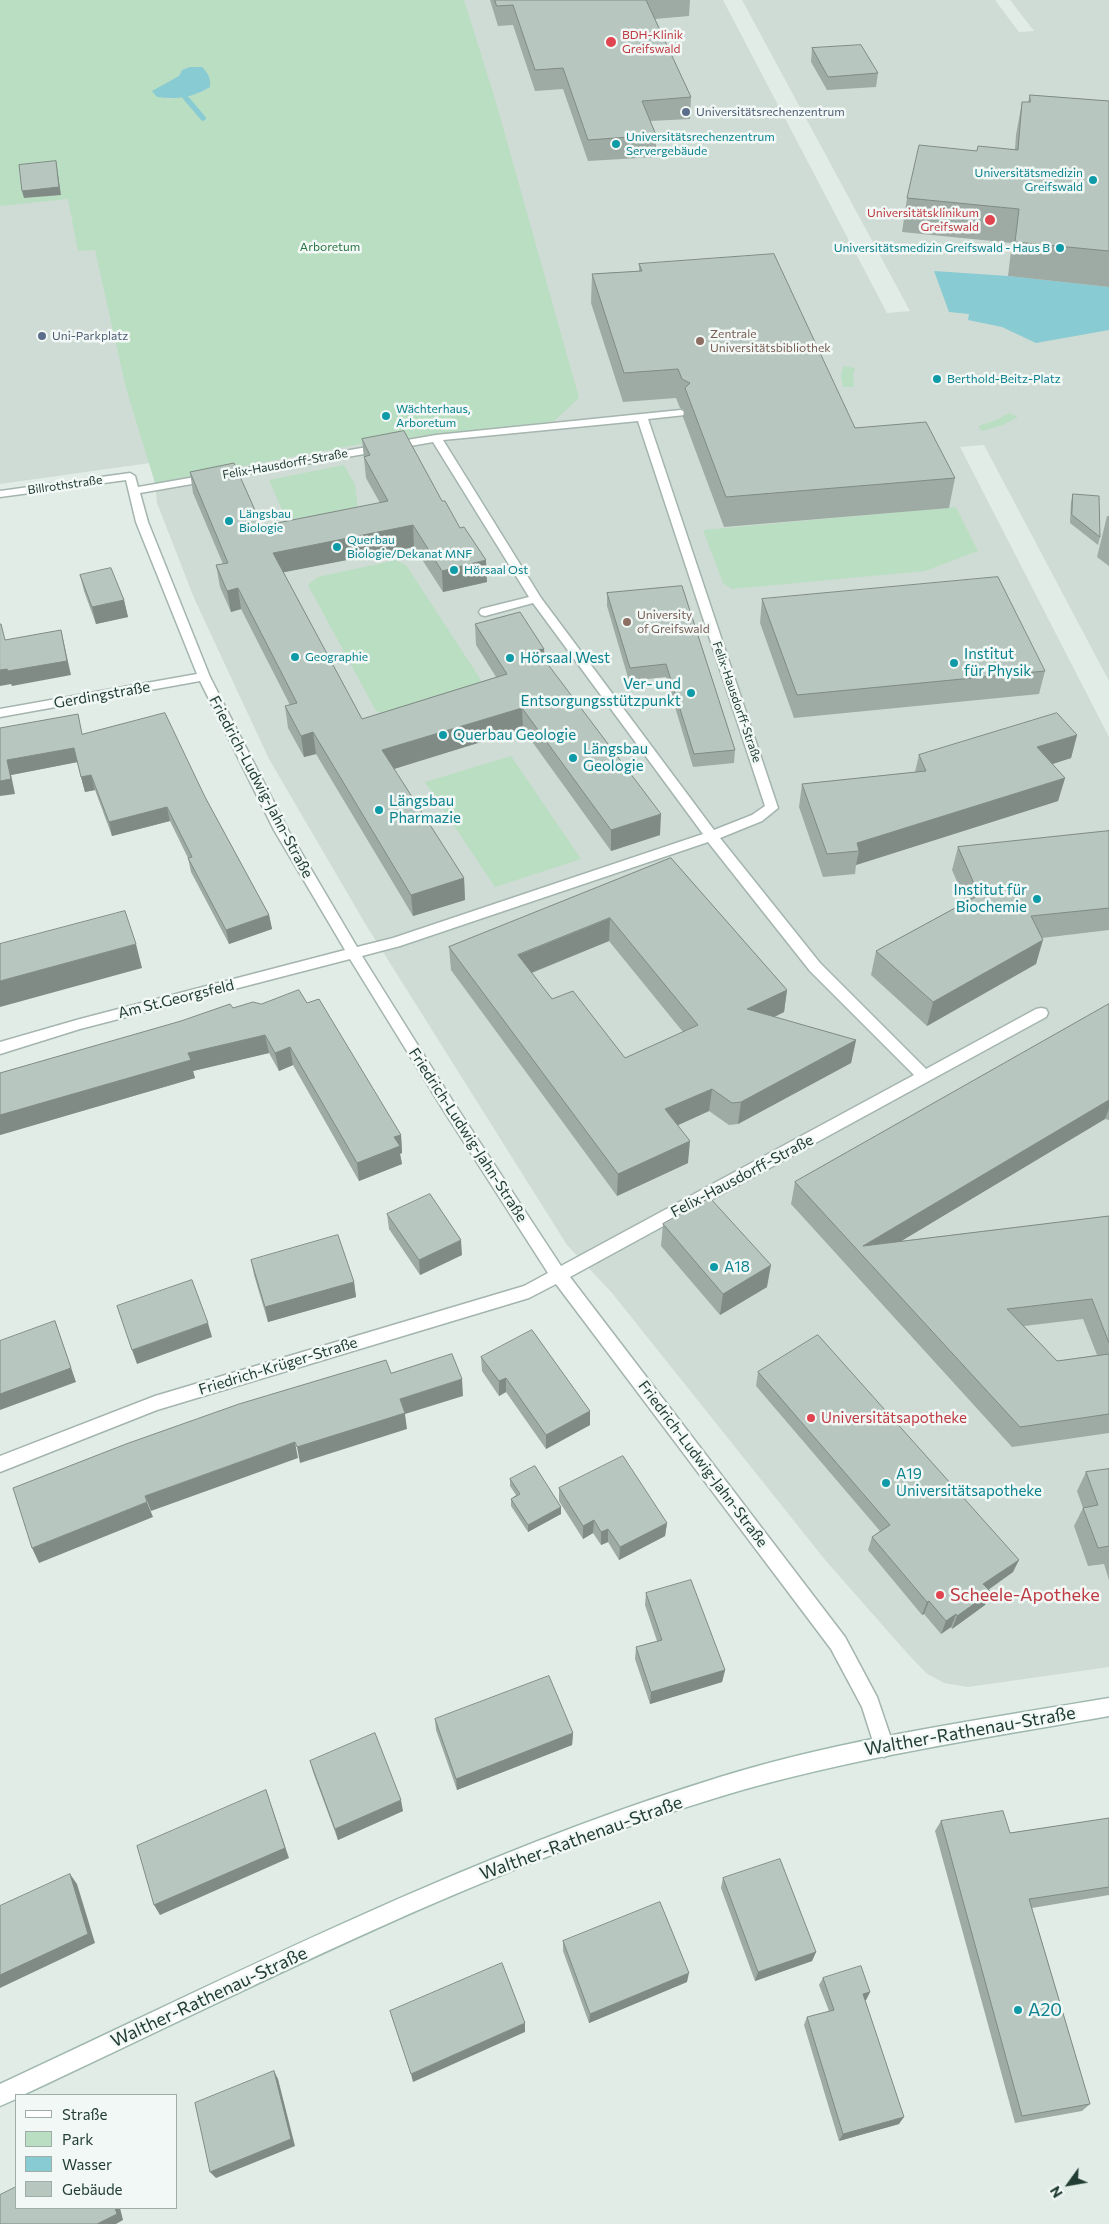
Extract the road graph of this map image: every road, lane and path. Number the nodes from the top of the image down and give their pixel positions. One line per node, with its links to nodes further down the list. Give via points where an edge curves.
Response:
1 (681, 414): 2 (street, Felix-Hausdorff-Straße)
2 (642, 417): 3 (street, Felix-Hausdorff-Straße); 11 (street, Felix-Hausdorff-Straße, via 772,808)
3 (436, 438): 5 (street, Felix-Hausdorff-Straße); 7 (street)
4 (130, 476): 5 (street, Friedrich-Ludwig-Jahn-Straße); 6 (street, Billrothstraße)
5 (134, 491): 9 (street, Friedrich-Ludwig-Jahn-Straße, via 142,522)
6 (0, 494)
7 (536, 599): 8 (street); 11 (street)
8 (485, 612)
9 (204, 677): 10 (street, Gerdingstraße); 12 (street, Friedrich-Ludwig-Jahn-Straße, via 281,830)
10 (0, 713)
11 (711, 836): 12 (street, Felix-Hausdorff-Straße); 15 (street, via 815,967)
12 (354, 954): 14 (street, Am St.Georgsfeld, via 80,1024); 16 (street, Friedrich-Ludwig-Jahn-Straße)
13 (1041, 1013): 15 (street, Felix-Hausdorff-Straße)
14 (0, 1048)
15 (924, 1076): 16 (street, Felix-Hausdorff-Straße)
16 (558, 1274): 17 (street, Friedrich-Krüger-Straße, via 529,1291 155,1403); 19 (street, Friedrich-Ludwig-Jahn-Straße, via 838,1643 870,1704)
17 (0, 1464)
18 (1109, 1707): 19 (street, Walther-Rathenau-Straße)
19 (884, 1747): 20 (street, Walther-Rathenau-Straße, via 720,1786 532,1852 273,1965)
20 (0, 2095)

